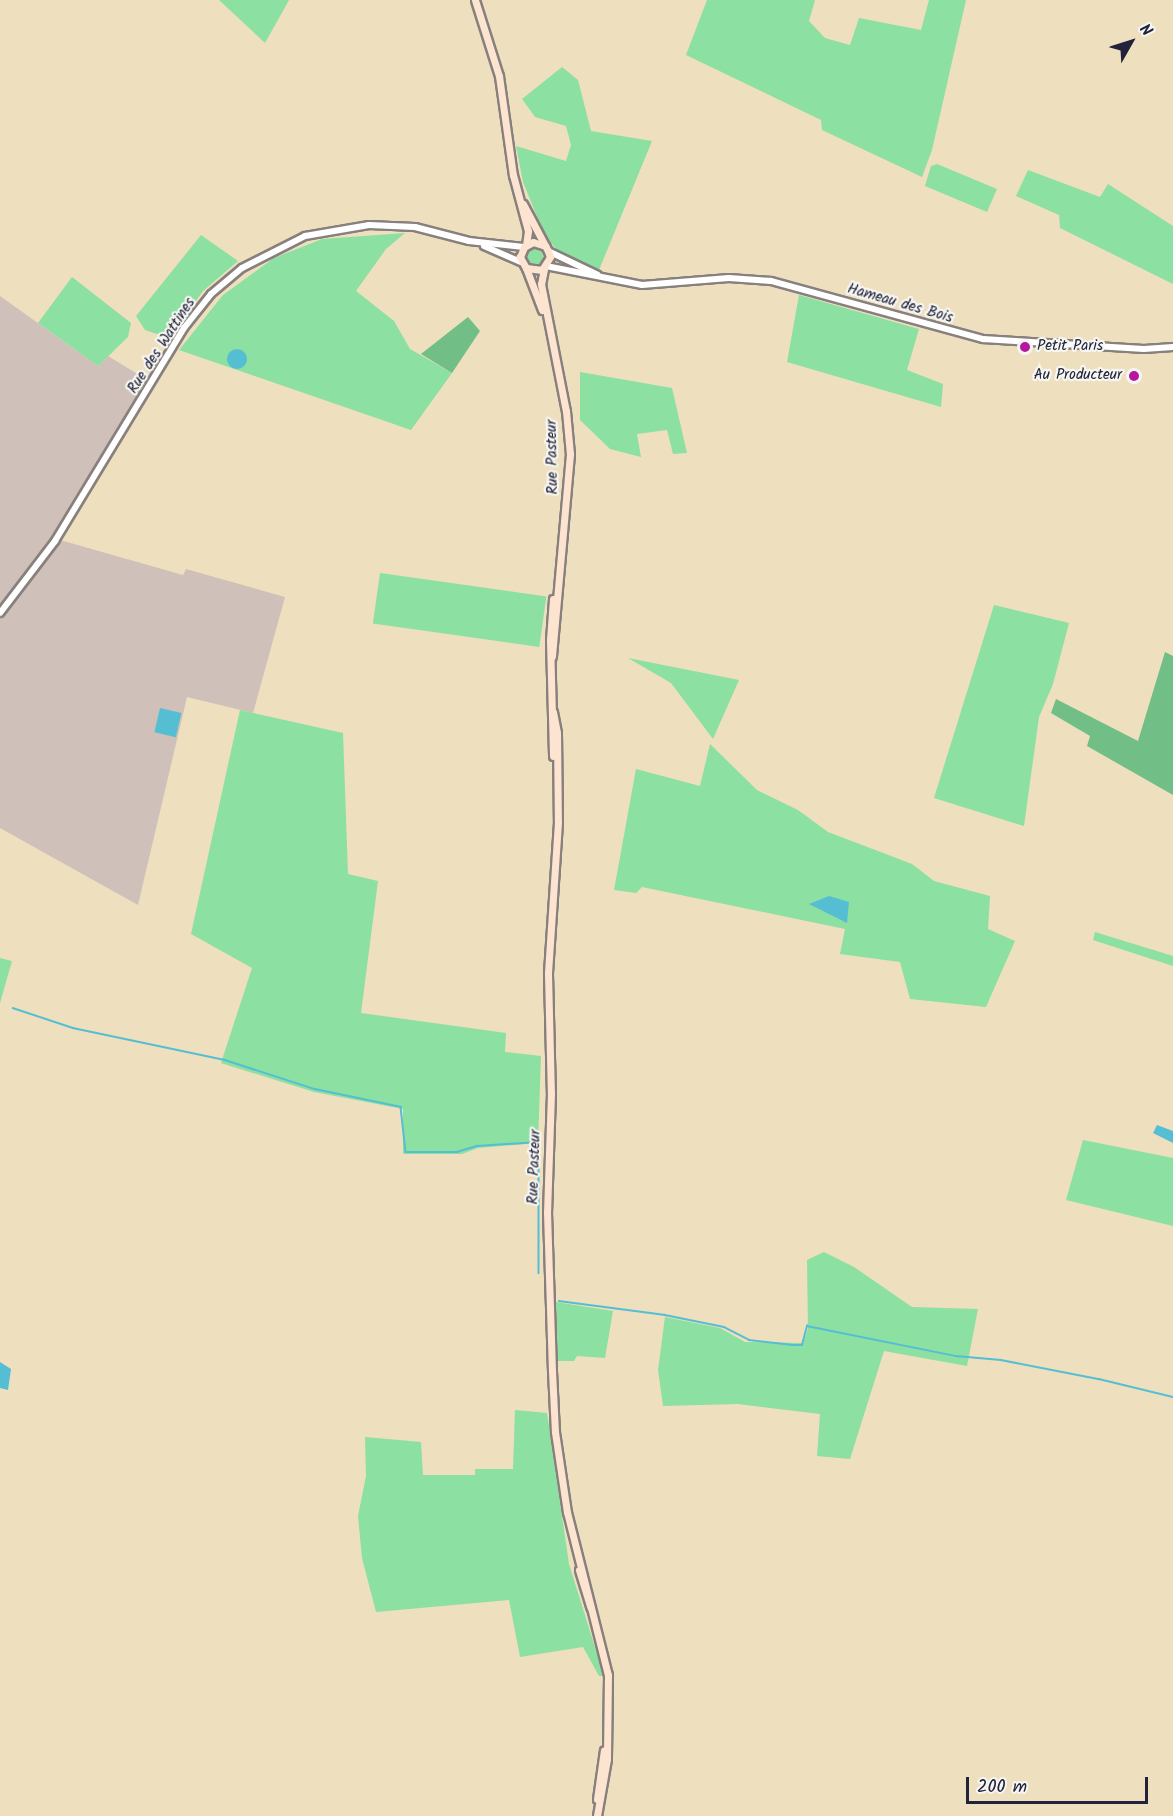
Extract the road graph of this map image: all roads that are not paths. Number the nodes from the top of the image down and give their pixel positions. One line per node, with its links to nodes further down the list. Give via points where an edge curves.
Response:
1 (475, 0): 2 (main road, via 498,69)
2 (516, 188): 4 (main road, via 528,231); 5 (main road)
3 (469, 241): 4 (street, Rue des Wattines); 6 (street, Rue des Wattines); 11 (street, Rue des Wattines, via 398,225 339,228 276,248 226,280 184,328 58,535)
4 (525, 246): 5 (main road, via 536,242); 6 (main road)
5 (546, 248): 7 (main road); 8 (street, Hameau des Bois)
6 (524, 265): 7 (main road, via 536,271); 9 (main road, Rue Pasteur)
7 (545, 267): 8 (street, Hameau des Bois); 9 (main road, Rue Pasteur, via 541,284)
8 (622, 283): 10 (street, Hameau des Bois, via 662,286 729,278 760,280 975,337 1144,349)
9 (550, 336): 12 (main road, Rue Pasteur, via 566,411 570,454 550,631 558,850 548,956 548,1248 555,1432 584,1593 597,1624 608,1675 605,1779)
10 (1173, 347)
11 (0, 613)
12 (597, 1816)

